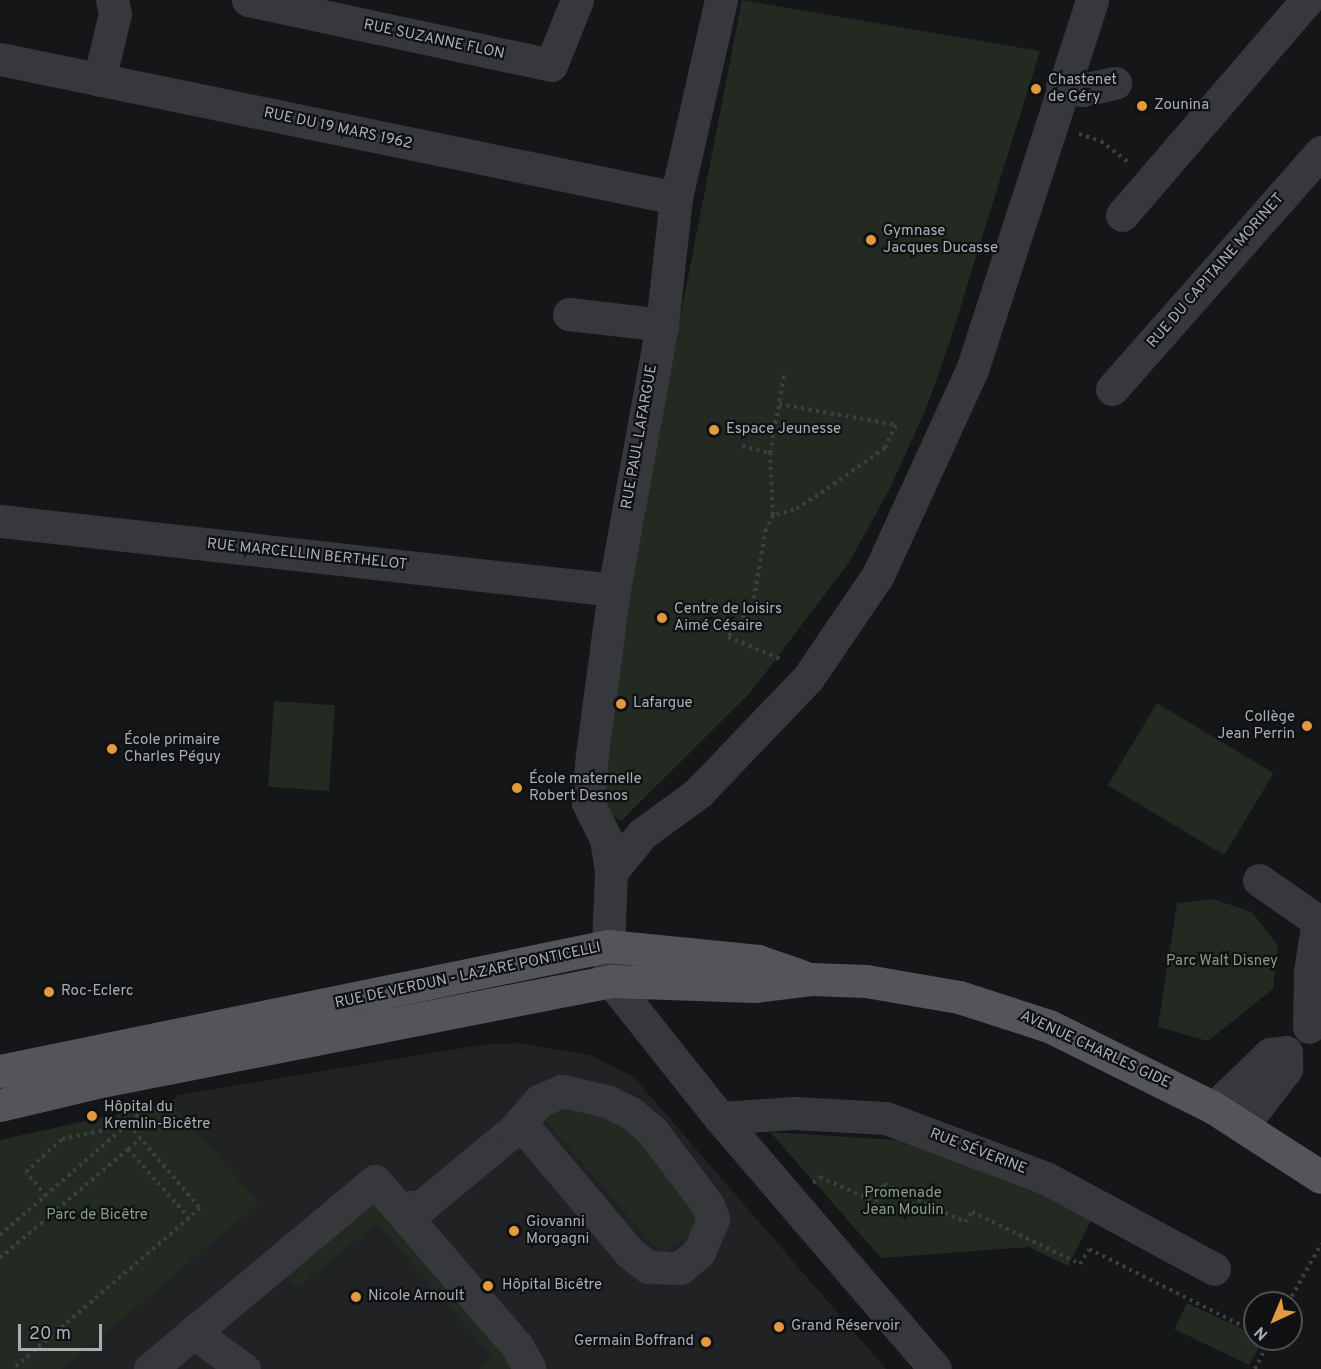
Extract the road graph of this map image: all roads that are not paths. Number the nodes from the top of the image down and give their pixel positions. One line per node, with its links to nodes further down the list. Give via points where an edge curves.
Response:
1 (112, 0): 8 (street, via 115,14)
2 (248, 0): 3 (street, RUE SUZANNE FLON, via 551,65)
3 (577, 0)
4 (721, 0): 12 (street, RUE PAUL LAFARGUE)
5 (1092, 0): 10 (street)
6 (1307, 0): 13 (street)
7 (0, 59): 8 (street, RUE DU 19 MARS 1962)
8 (99, 80): 12 (street, RUE DU 19 MARS 1962)
9 (1115, 83): 10 (street, via 1082,90)
10 (1062, 85): 19 (street, via 972,370 920,490 862,604 808,678 698,793 642,834)
11 (1321, 152): 16 (street, RUE DU CAPITAINE MORINET)
12 (676, 198): 15 (street, RUE PAUL LAFARGUE)
13 (1122, 215)
14 (569, 314): 15 (street)
15 (662, 325): 18 (street, RUE PAUL LAFARGUE)
16 (1112, 389)
17 (0, 521): 18 (street, RUE MARCELLIN BERTHELOT)
18 (614, 590): 19 (street, RUE PAUL LAFARGUE, via 588,803 606,839)
19 (611, 872): 21 (street, RUE PAUL LAFARGUE)
20 (1259, 880): 24 (street, via 1318,921 1310,971)
21 (608, 946): 22 (main road, AVENUE CHARLES GIDE, via 758,962); 23 (street, RUE DE VERDUN - LAZARE PONTICELLI); 26 (main road, RUE DE VERDUN - LAZARE PONTICELLI)
22 (811, 979): 23 (main road, AVENUE CHARLES GIDE, via 754,986); 28 (main road, AVENUE CHARLES GIDE, via 893,983 996,1007 1091,1045)
23 (611, 981): 27 (main road, RUE DE VERDUN - LAZARE PONTICELLI, via 101,1081); 29 (street)
24 (1315, 1025): 25 (street)
25 (1286, 1052): 28 (street, via 1270,1054); 30 (street, via 1286,1069)
26 (0, 1071)
27 (0, 1105)
28 (1214, 1108): 30 (main road, AVENUE CHARLES GIDE)
29 (720, 1118): 34 (street, RUE SÉVERINE, via 794,1113 886,1118 1046,1178); 39 (street)
30 (1243, 1125): 32 (main road, AVENUE CHARLES GIDE)
31 (514, 1130): 31 (street, via 539,1101 562,1091 606,1101 629,1112 652,1131 708,1205 713,1220 699,1252 680,1268 648,1267 630,1254 529,1134); 33 (street, via 422,1206)
32 (1321, 1177)
33 (400, 1208): 35 (street, via 375,1181); 38 (street, via 517,1346)
34 (1214, 1269)
35 (193, 1332): 36 (street); 37 (street)
36 (150, 1369)
37 (244, 1369)
38 (530, 1369)
39 (935, 1369)

